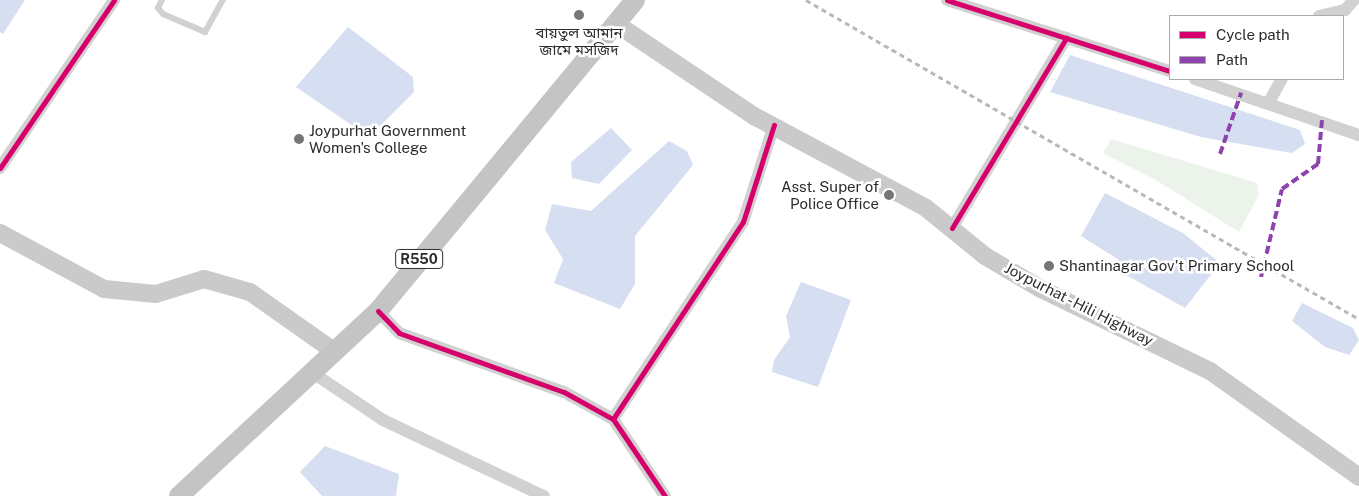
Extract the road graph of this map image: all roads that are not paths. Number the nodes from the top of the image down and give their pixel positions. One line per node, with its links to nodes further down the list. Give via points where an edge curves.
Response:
1 (114, 0): 16 (street)
2 (162, 0): 3 (lane, via 158,8 163,14 205,32)
3 (223, 0)
4 (635, 0): 8 (main road, R550)
5 (946, 0): 9 (street)
6 (1354, 0): 7 (street, via 1345,10)
7 (1323, 15)
8 (618, 25): 14 (main road, Joypurhat - Hili Highway); 19 (main road, R550)
9 (1066, 38): 10 (street); 17 (street)
10 (1169, 71)
11 (1198, 80): 13 (street)
12 (1281, 80): 13 (street)
13 (1268, 102): 15 (street)
14 (774, 125): 17 (main road, Joypurhat - Hili Highway, via 926,208); 22 (street, via 743,222)
15 (1358, 132)
16 (0, 168)
17 (952, 228): 23 (main road, Joypurhat - Hili Highway, via 984,256 1041,289 1210,371)
18 (0, 233): 20 (main road, via 104,289 156,294 204,279 250,292)
19 (378, 311): 20 (main road, R550); 22 (street, via 399,333 564,392)
20 (335, 352): 21 (main road, R550)
21 (313, 373): 24 (main road, R550); 25 (street, via 383,420)
22 (613, 419): 26 (street)
23 (1359, 478)
24 (179, 496)
25 (544, 496)
26 (665, 496)

